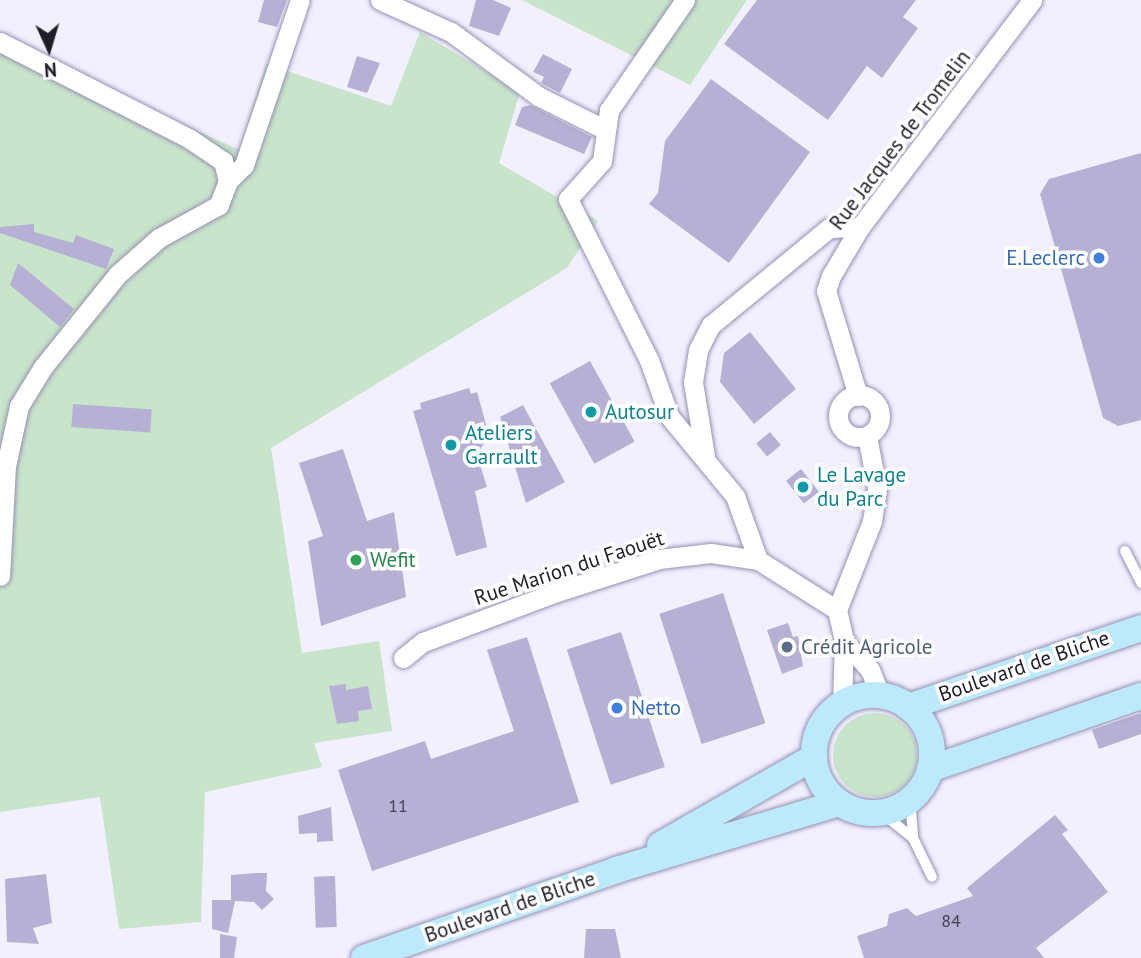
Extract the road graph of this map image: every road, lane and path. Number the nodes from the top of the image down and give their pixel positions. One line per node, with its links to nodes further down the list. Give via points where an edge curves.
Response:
1 (300, 0): 7 (street, via 244,164)
2 (380, 0): 6 (street, via 451,32 538,96)
3 (685, 0): 6 (street, via 609,110)
4 (1032, 0): 8 (street, Rue Jacques de Tromelin)
5 (0, 43): 7 (street, via 179,132 223,160)
6 (606, 130): 11 (street, via 602,161 568,199 649,360 669,416)
7 (228, 181): 14 (street, via 219,205 159,238 118,274 43,367 19,406 6,466)
8 (860, 227): 9 (street, Rue Jacques de Tromelin, via 826,291); 11 (street, via 829,228 711,325 698,350 693,382)
9 (858, 396): 10 (street, via 871,399 879,410 878,425); 10 (street, via 842,404 839,421 849,435)
10 (867, 436): 16 (street, via 877,488 872,521)
11 (705, 457): 13 (street, via 735,496)
12 (1125, 551): 15 (lane)
13 (758, 560): 16 (street, Rue Marion du Faouët); 19 (street, Rue Marion du Faouët, via 711,553 659,559 423,642)
14 (0, 576)
15 (1141, 583)
16 (836, 610): 18 (street)
17 (1141, 628): 23 (main road, Boulevard de Bliche)
18 (844, 641): 20 (street, via 870,670); 22 (street)
19 (402, 658)
20 (880, 695): 22 (main road); 23 (main road)
21 (1141, 696): 25 (main road)
22 (842, 704): 24 (main road, via 820,726)
23 (908, 707): 25 (main road, via 929,735)
24 (814, 757): 27 (main road, via 821,783); 30 (main road, Boulevard de Bliche)
25 (930, 769): 26 (main road)
26 (911, 800): 28 (main road); 29 (lane)
27 (839, 803): 28 (main road, via 853,810); 30 (main road, Boulevard de Bliche)
28 (882, 813): 29 (lane)
29 (913, 838): 31 (lane)
30 (616, 870): 32 (main road, Boulevard de Bliche)
31 (932, 877)
32 (364, 958)

